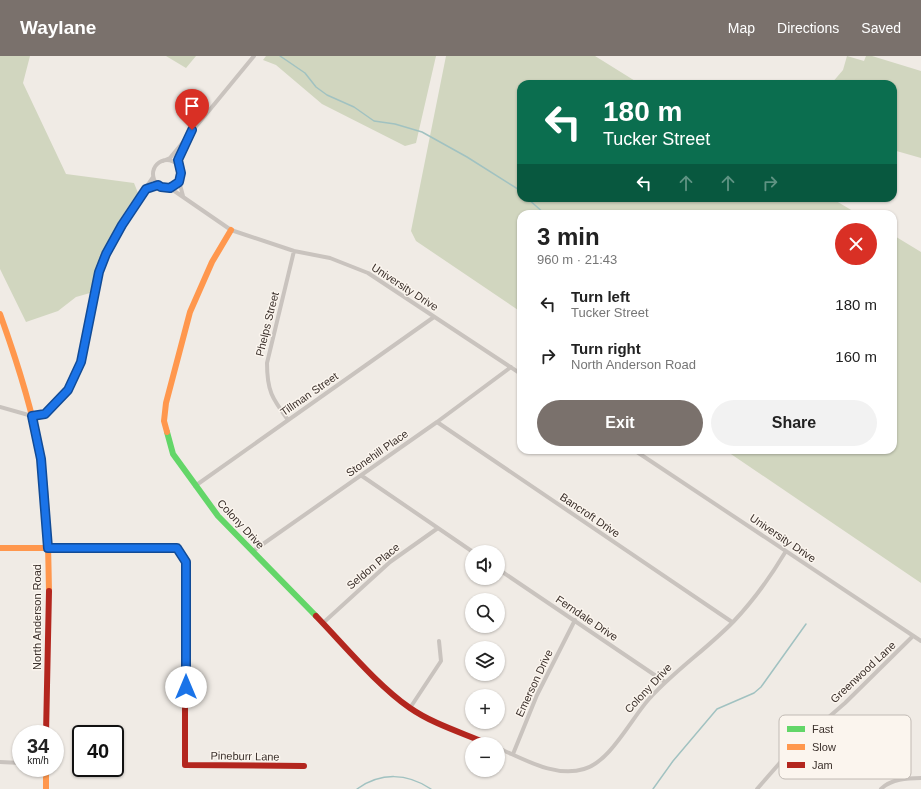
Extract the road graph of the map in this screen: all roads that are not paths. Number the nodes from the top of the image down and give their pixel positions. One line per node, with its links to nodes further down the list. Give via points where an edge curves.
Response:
1 (254, 56): 2 (street)
2 (192, 130): 3 (street, via 170,158); 4 (street, via 178,160)
3 (163, 161): 4 (street, via 175,163); 5 (street, via 156,165)
4 (180, 169): 6 (street)
5 (153, 177): 7 (street); 9 (street)
6 (179, 182): 8 (street); 10 (street, University Drive)
7 (158, 185): 8 (street); 9 (street)
8 (170, 188): 10 (street, University Drive)
9 (146, 189): 18 (street, via 120,228 99,272 81,362 68,390 45,414)
10 (184, 196): 11 (street, University Drive, via 198,209)
11 (231, 230): 12 (street, University Drive); 23 (street, Colony Drive, via 204,279 190,312 166,403 164,421 172,454)
12 (294, 251): 14 (street, University Drive, via 330,258 368,274); 19 (street, Phelps Street, via 267,363 267,381 272,398)
13 (0, 314): 18 (street, North Anderson Road)
14 (434, 317): 15 (street, University Drive); 19 (street, Tillman Street)
15 (510, 367): 16 (street, University Drive); 20 (street, Stonehill Place)
16 (517, 371)
17 (0, 407): 18 (street)
18 (32, 416): 27 (street, North Anderson Road, via 41,459)
19 (288, 420): 23 (street, Tillman Street)
20 (437, 422): 22 (street, Stonehill Place); 32 (street, Bancroft Drive)
21 (640, 454): 29 (street, University Drive)
22 (362, 476): 24 (street); 28 (street, Stonehill Place)
23 (195, 486): 28 (street, Colony Drive, via 218,516)
24 (438, 528): 25 (street); 33 (street, Seldon Place, via 385,567)
25 (465, 547)
26 (0, 548): 27 (street)
27 (48, 548): 40 (street, North Anderson Road); 47 (street, Pineburr Lane, via 177,548 186,562 185,765)
28 (253, 551): 33 (street, Colony Drive)
29 (786, 551): 32 (street, Colony Drive, via 759,592); 34 (street, University Drive)
30 (505, 574): 31 (street, Ferndale Drive)
31 (575, 620): 37 (street, Ferndale Drive); 43 (street, Emerson Drive, via 537,695)
32 (732, 622): 37 (street, Colony Drive)
33 (323, 623): 38 (street, Colony Drive, via 378,680)
34 (913, 636): 36 (street, University Drive); 39 (street, Greenwood Lane)
35 (439, 641): 38 (street, via 441,661)
36 (921, 641)
37 (665, 682): 43 (street, Colony Drive, via 600,761 585,769 568,772 551,770)
38 (410, 708): 41 (street, Colony Drive)
39 (831, 715)
40 (46, 725)
41 (472, 737)
42 (505, 751): 43 (street, Colony Drive)
43 (513, 754)
44 (0, 762): 45 (street)
45 (12, 763)
46 (779, 763): 51 (street, Greenwood Lane)
47 (304, 766)
48 (46, 777): 50 (street)
49 (902, 779): 52 (street)
50 (46, 789)
51 (757, 789)
52 (881, 789)

